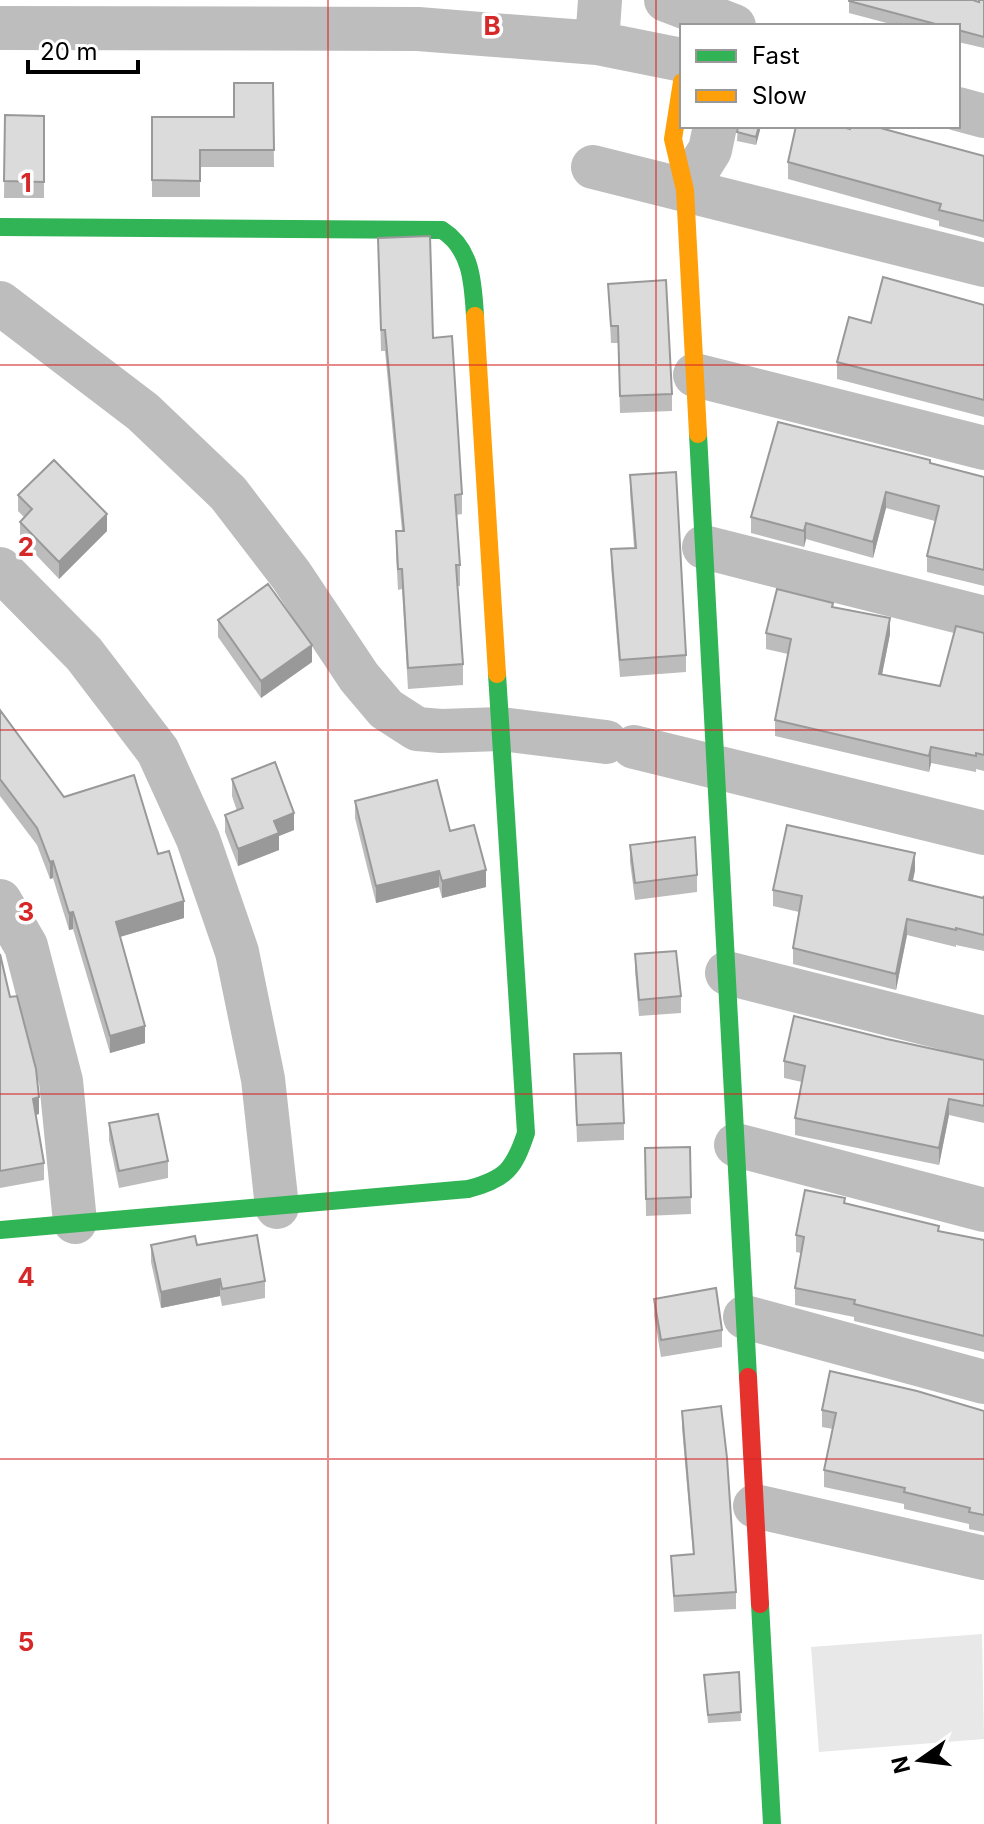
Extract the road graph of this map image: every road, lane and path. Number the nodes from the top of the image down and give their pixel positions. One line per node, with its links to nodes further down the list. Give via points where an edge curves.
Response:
1 (600, 0): 3 (street)
2 (0, 28): 3 (street, via 418,29)
3 (597, 43): 5 (street)
4 (680, 45): 5 (street)
5 (673, 66): 10 (street, via 673,139)
6 (960, 110): 7 (street)
7 (984, 116)
8 (715, 128): 10 (street, via 710,150)
9 (593, 167): 10 (street)
10 (685, 190): 12 (street); 14 (street)
11 (0, 227): 19 (street, via 442,230 456,237 473,289)
12 (984, 265)
13 (0, 303): 19 (street, via 143,412 228,493 386,709 417,729)
14 (695, 375): 15 (street); 16 (street)
15 (984, 448)
16 (704, 547): 18 (street); 20 (street)
17 (0, 569): 26 (street, via 84,654 158,751 198,839 237,952 263,1079)
18 (984, 618)
19 (501, 729): 20 (street, via 620,744); 26 (street, via 526,1133 516,1163 497,1182 468,1189)
20 (715, 766): 21 (street); 23 (street)
21 (984, 833)
22 (0, 901): 28 (street, via 26,946 61,1081)
23 (727, 973): 24 (street); 25 (street)
24 (984, 1038)
25 (736, 1145): 27 (street); 30 (street)
26 (277, 1207): 28 (street)
27 (984, 1210)
28 (75, 1222): 29 (street)
29 (0, 1230)
30 (745, 1317): 31 (street); 32 (street)
31 (984, 1382)
32 (755, 1506): 33 (street); 34 (street)
33 (984, 1558)
34 (772, 1824)

